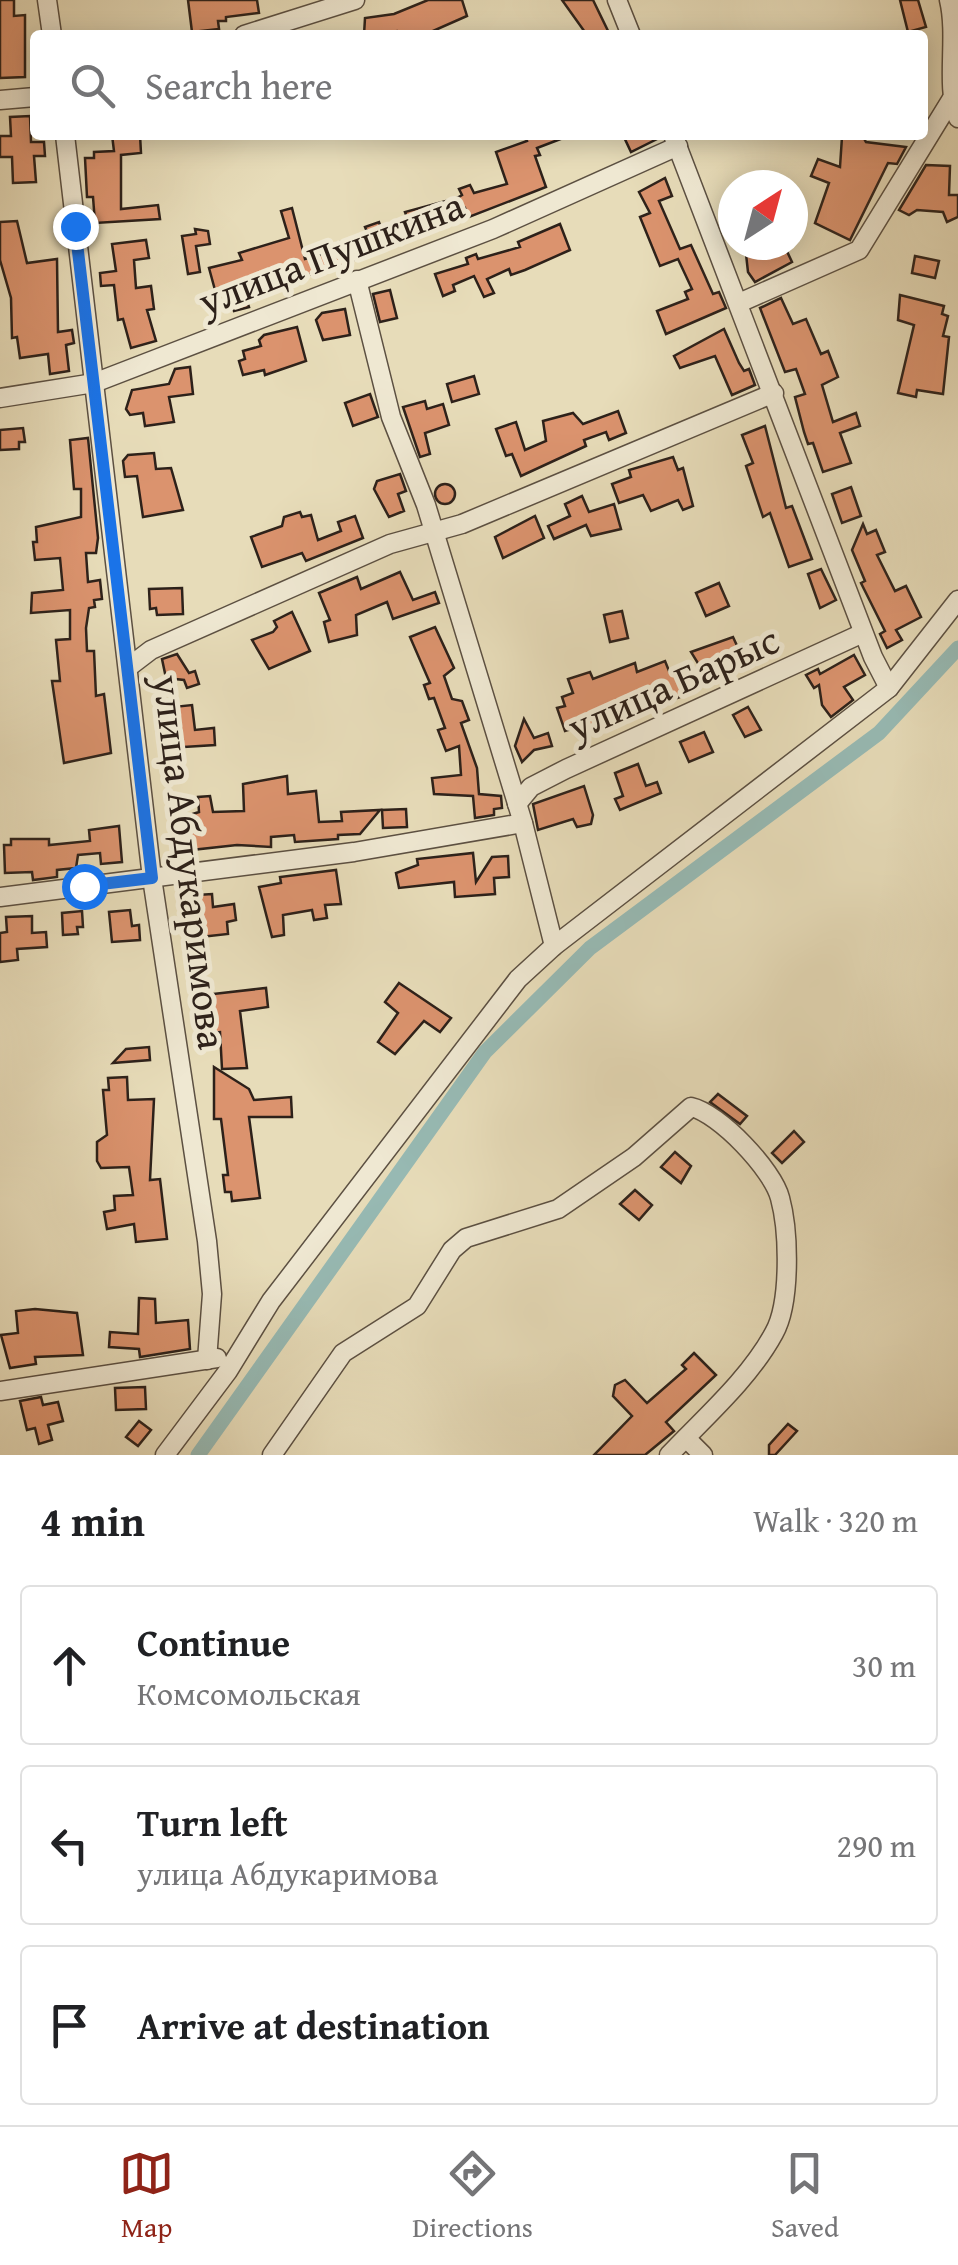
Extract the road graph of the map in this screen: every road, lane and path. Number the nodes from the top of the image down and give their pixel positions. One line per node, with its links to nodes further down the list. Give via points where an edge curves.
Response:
1 (48, 0): 5 (street)
2 (355, 0): 6 (street)
3 (616, 0): 7 (street)
4 (949, 0): 10 (street)
5 (51, 30)
6 (260, 30)
7 (629, 30)
8 (30, 98): 9 (street)
9 (0, 100)
10 (954, 109): 14 (street, via 859,250)
11 (66, 140): 15 (street, улица Абдукаримова)
12 (676, 141): 13 (street, улица Пушкина, via 493,229); 14 (street)
13 (357, 280): 15 (street, улица Пушкина); 18 (street, via 391,417)
14 (740, 303): 16 (street)
15 (94, 383): 17 (street, улица Пушкина); 21 (street, улица Абдукаримова)
16 (774, 393): 18 (street, via 462,524); 20 (street)
17 (0, 398)
18 (432, 530): 21 (street, via 151,650); 23 (street)
19 (958, 600): 22 (street)
20 (863, 633): 22 (street); 23 (street, улица Барыс, via 566,769 531,787)
21 (130, 666): 25 (street, улица Абдукаримова)
22 (889, 688): 27 (street)
23 (517, 804): 24 (street)
24 (523, 823): 25 (street); 27 (street)
25 (152, 878): 26 (street); 29 (street, улица Абдукаримова, via 207,1242)
26 (0, 897)
27 (554, 946): 28 (street, via 445,1072)
28 (238, 1354): 29 (street); 32 (street)
29 (207, 1360): 30 (street)
30 (0, 1391)
31 (686, 1438): 33 (street, via 774,1334 786,1290 780,1196 720,1122 692,1107 558,1209 466,1238 417,1306 342,1352); 34 (street); 35 (street)
32 (164, 1455)
33 (272, 1455)
34 (669, 1455)
35 (703, 1455)

